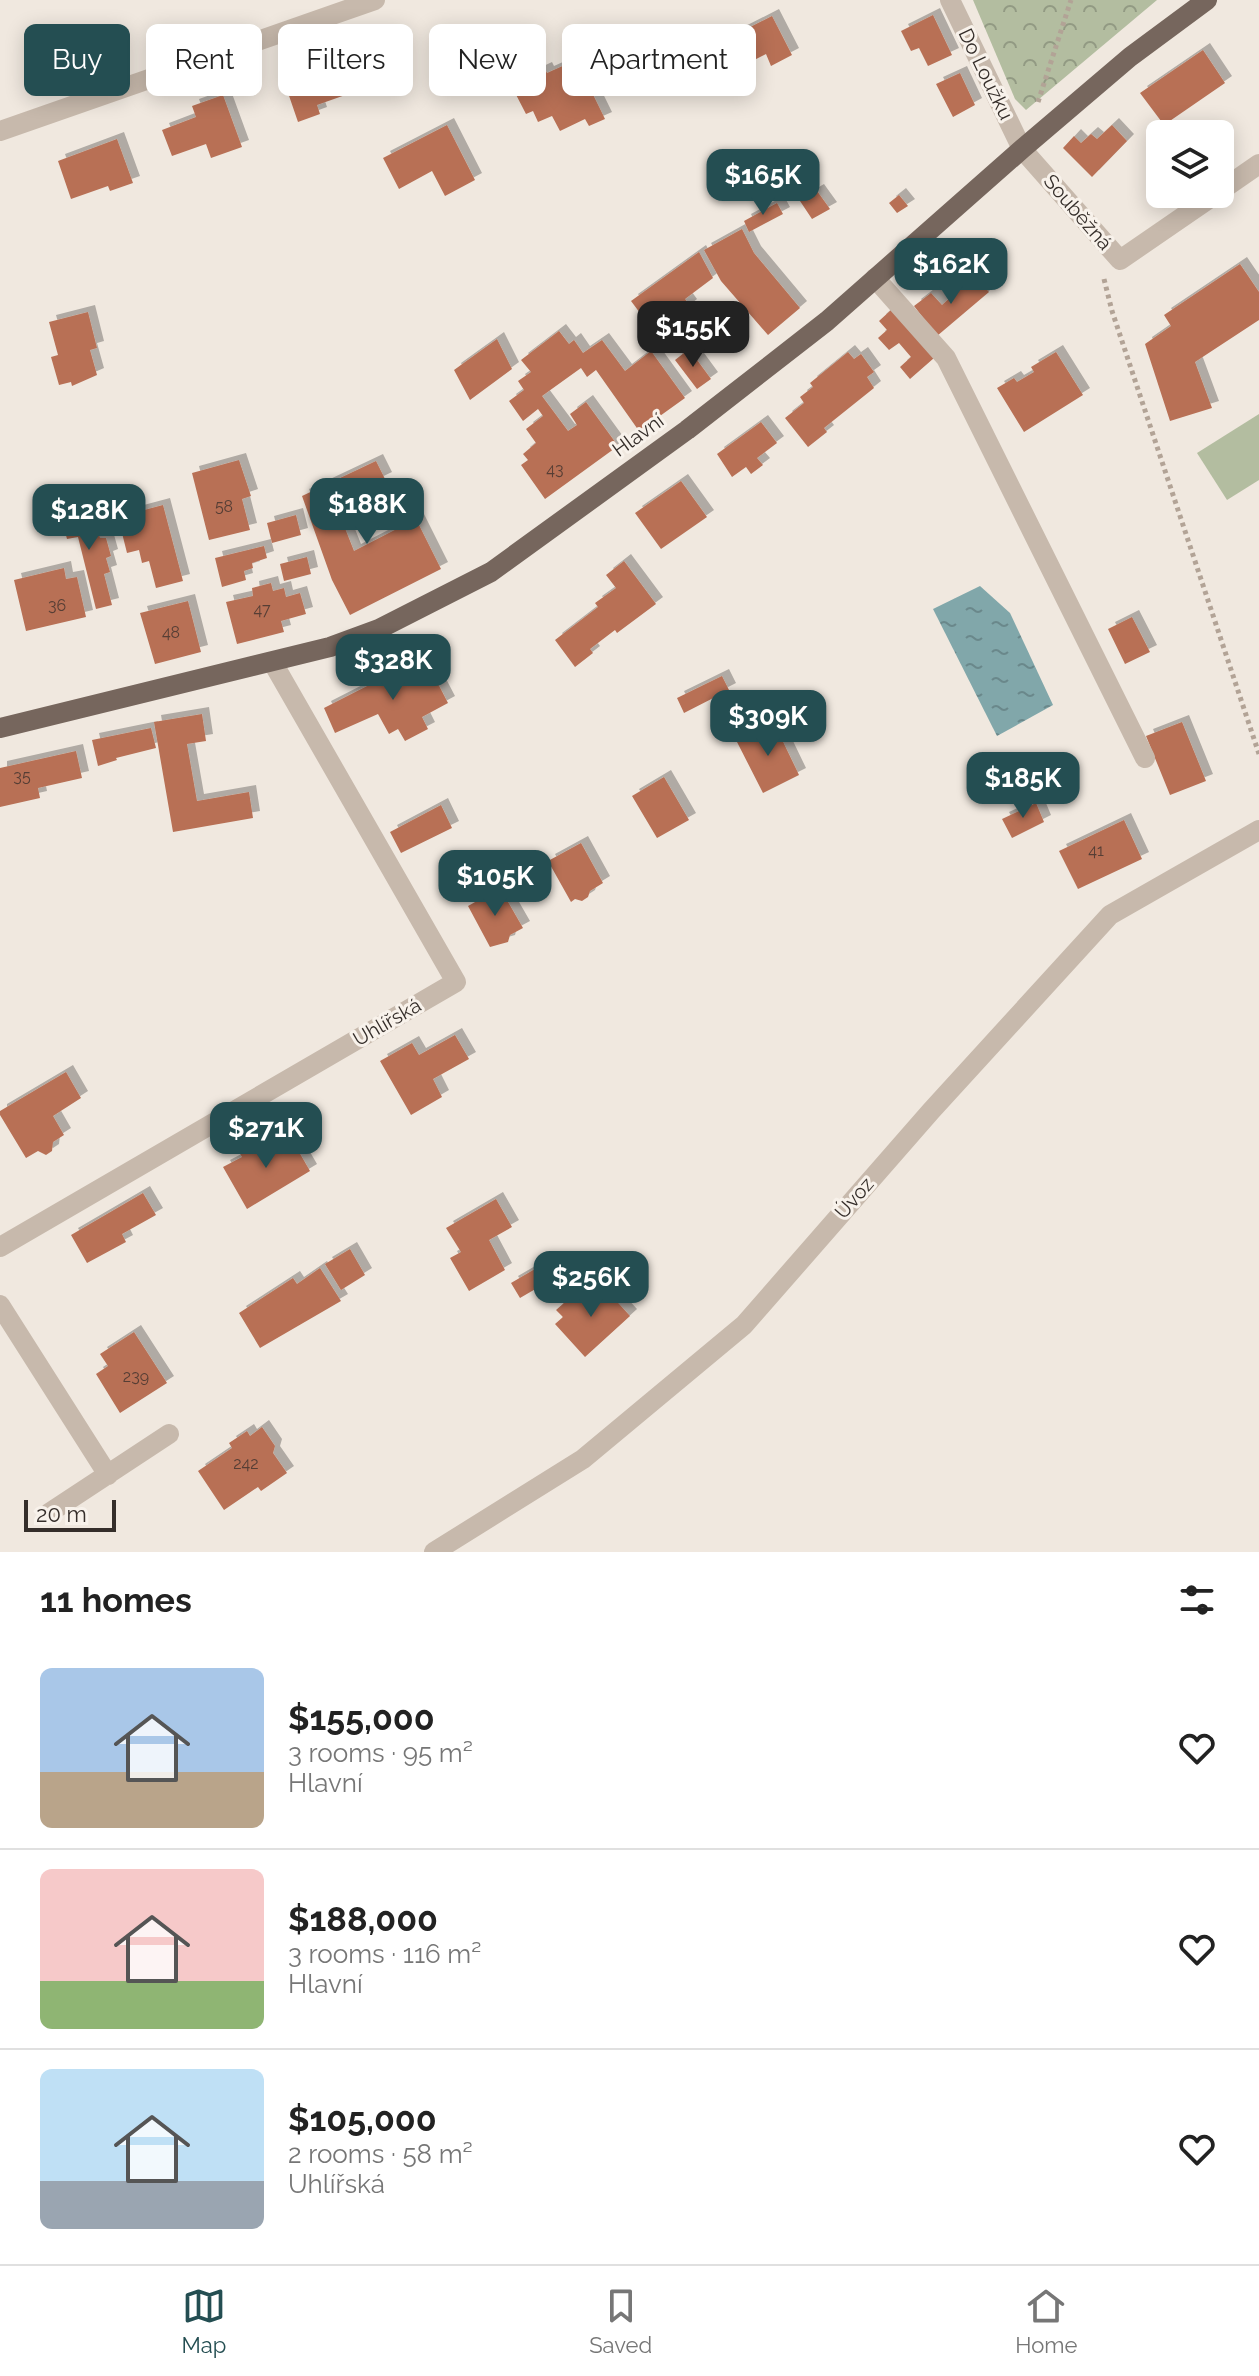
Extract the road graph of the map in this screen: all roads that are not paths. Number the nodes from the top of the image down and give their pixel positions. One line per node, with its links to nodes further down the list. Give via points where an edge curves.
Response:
1 (375, 0): 4 (street)
2 (950, 0): 5 (street, Do Loužku)
3 (1207, 0): 5 (main road, Hlavní)
4 (0, 131)
5 (1022, 149): 8 (street, Souběžná, via 1120,260); 9 (main road, Hlavní)
6 (1259, 164): 7 (street, Souběžná)
7 (1234, 181)
8 (1195, 208)
9 (875, 278): 10 (main road, Hlavní, via 687,430 491,572 379,629); 12 (street, via 946,358)
10 (273, 663): 11 (main road, Hlavní); 14 (street, Uhlířská, via 456,982)
11 (0, 728)
12 (1145, 758)
13 (1259, 830): 19 (street, Úvoz, via 1110,915 744,1325 583,1459)
14 (0, 1247)
15 (0, 1305): 17 (street)
16 (169, 1434): 17 (street)
17 (108, 1475): 18 (street)
18 (49, 1513)
19 (434, 1552)

